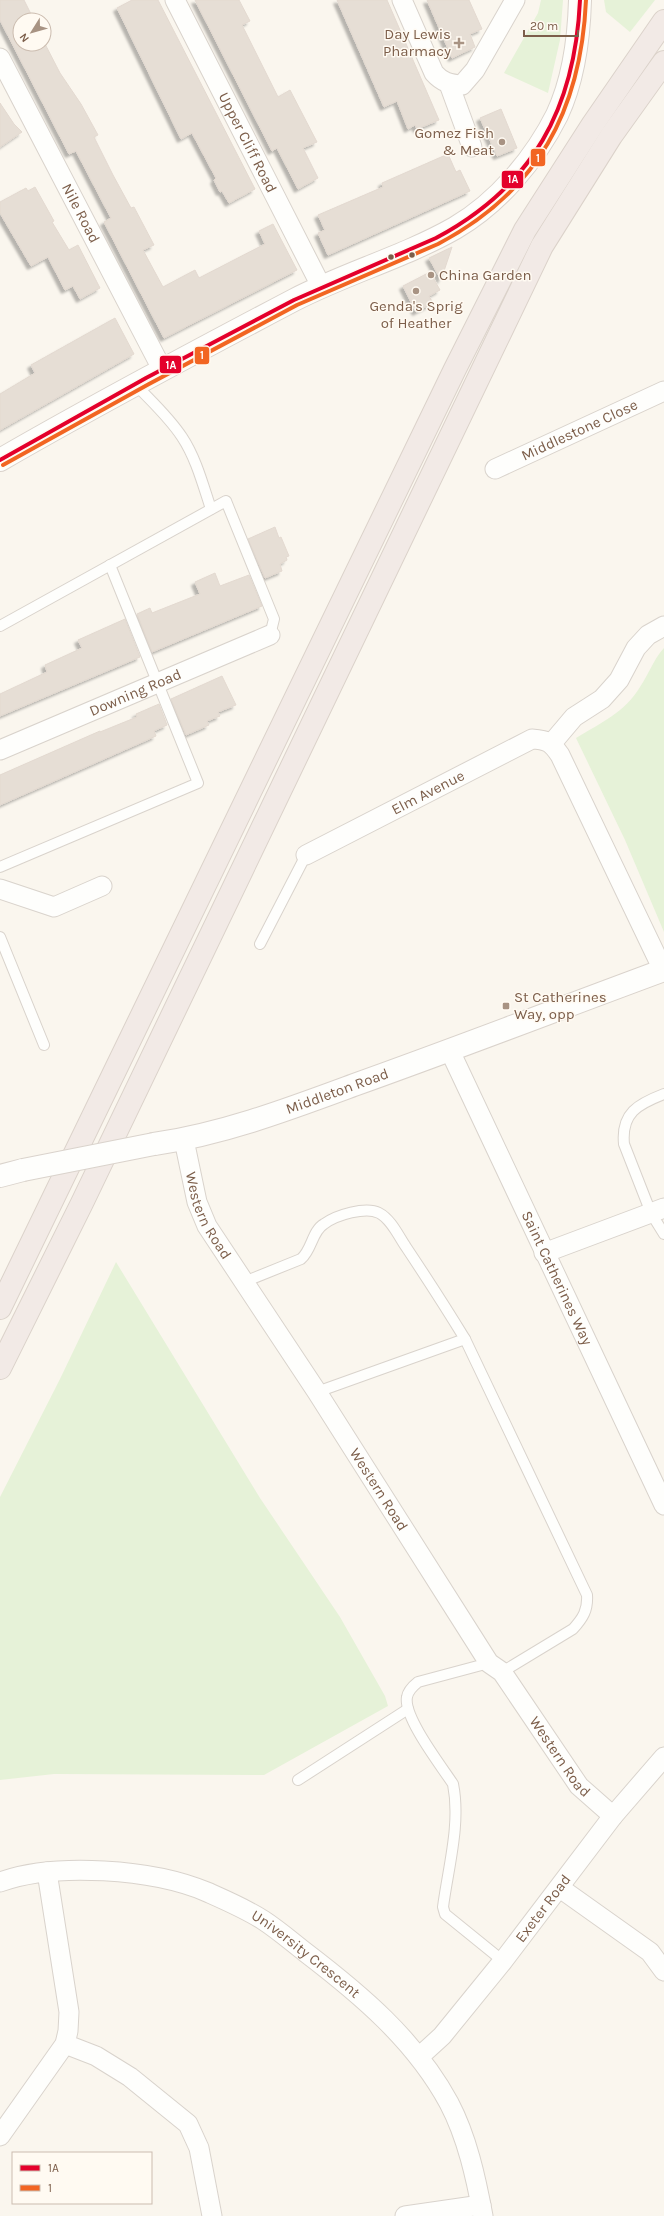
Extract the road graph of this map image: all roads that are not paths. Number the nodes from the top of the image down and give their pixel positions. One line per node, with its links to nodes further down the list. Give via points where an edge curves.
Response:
1 (175, 0): 11 (street, Upper Cliff Road)
2 (402, 0): 9 (street, via 434,73 441,80)
3 (515, 0): 9 (street, via 475,70)
4 (580, 0): 11 (street, via 571,72 559,110 536,148 503,191 481,211 456,228 408,251)
5 (664, 21): 41 (highway, via 593,124 525,230)
6 (0, 58): 8 (street, Nile Road)
7 (664, 62): 43 (highway, via 611,136 542,246)
8 (5, 81): 12 (street, Nile Road)
9 (455, 84): 10 (street)
10 (472, 147)
11 (320, 286): 12 (street)
12 (162, 369): 13 (street)
13 (135, 384): 15 (street); 17 (lane, via 183,438 199,473)
14 (664, 392): 16 (street, Middlestone Close)
15 (0, 460)
16 (495, 469)
17 (211, 509): 18 (lane); 21 (lane, via 226,501 274,619)
18 (110, 565): 19 (lane); 22 (lane)
19 (0, 626)
20 (664, 626): 23 (street, via 648,635 636,648 619,680 602,699 574,717)
21 (270, 635): 22 (street, Downing Road)
22 (158, 682): 24 (street, Downing Road); 26 (lane, via 198,783)
23 (552, 743): 25 (street, Elm Avenue, via 532,739); 31 (street, via 560,754)
24 (0, 750)
25 (306, 855): 30 (lane)
26 (0, 867)
27 (102, 886): 28 (street, via 54,907)
28 (0, 889)
29 (0, 937): 32 (lane)
30 (260, 944)
31 (664, 970): 33 (street, Middleton Road)
32 (44, 1045)
33 (450, 1051): 35 (street, Middleton Road, via 274,1114); 39 (street, Saint Catherines Way)
34 (664, 1094): 37 (lane, via 644,1102 632,1111 623,1134 624,1144)
35 (184, 1140): 36 (street, Middleton Road, bridge); 40 (street, Western Road, via 197,1202 207,1226)
36 (0, 1176)
37 (657, 1211): 38 (lane); 39 (street)
38 (664, 1234)
39 (544, 1253): 45 (street, Saint Catherines Way)
40 (244, 1282): 42 (lane, via 301,1258 324,1224 356,1211 369,1210 380,1214 391,1225); 44 (street, Western Road)
41 (0, 1308)
42 (465, 1339): 44 (lane); 46 (lane, via 586,1595 587,1607 582,1619 573,1629)
43 (0, 1368)
44 (317, 1392): 46 (street, Western Road)
45 (664, 1505)
46 (496, 1667): 47 (lane, via 418,1682 407,1697); 50 (street, Western Road, via 579,1786)
47 (408, 1709): 49 (lane); 54 (lane, via 415,1726 453,1784 456,1796 456,1815 443,1907 445,1914)
48 (664, 1757): 50 (street, Exeter Road)
49 (298, 1780)
50 (613, 1816): 53 (street, Exeter Road)
51 (47, 1872): 52 (street, University Crescent); 56 (street, via 69,2012); 57 (street, University Crescent, via 105,1871 163,1879 205,1891 262,1920 337,1976 397,2031)
52 (0, 1882)
53 (560, 1888): 54 (street, Exeter Road); 55 (street, via 650,1952)
54 (503, 1961): 57 (street, Exeter Road, via 442,2036)
55 (664, 1971)
56 (64, 2044): 58 (street); 60 (street, via 96,2056 130,2077 188,2124 199,2148)
57 (419, 2057): 59 (street, University Crescent, via 449,2103 466,2146)
58 (0, 2136)
59 (482, 2211): 61 (street)
60 (212, 2216)
61 (405, 2216)

